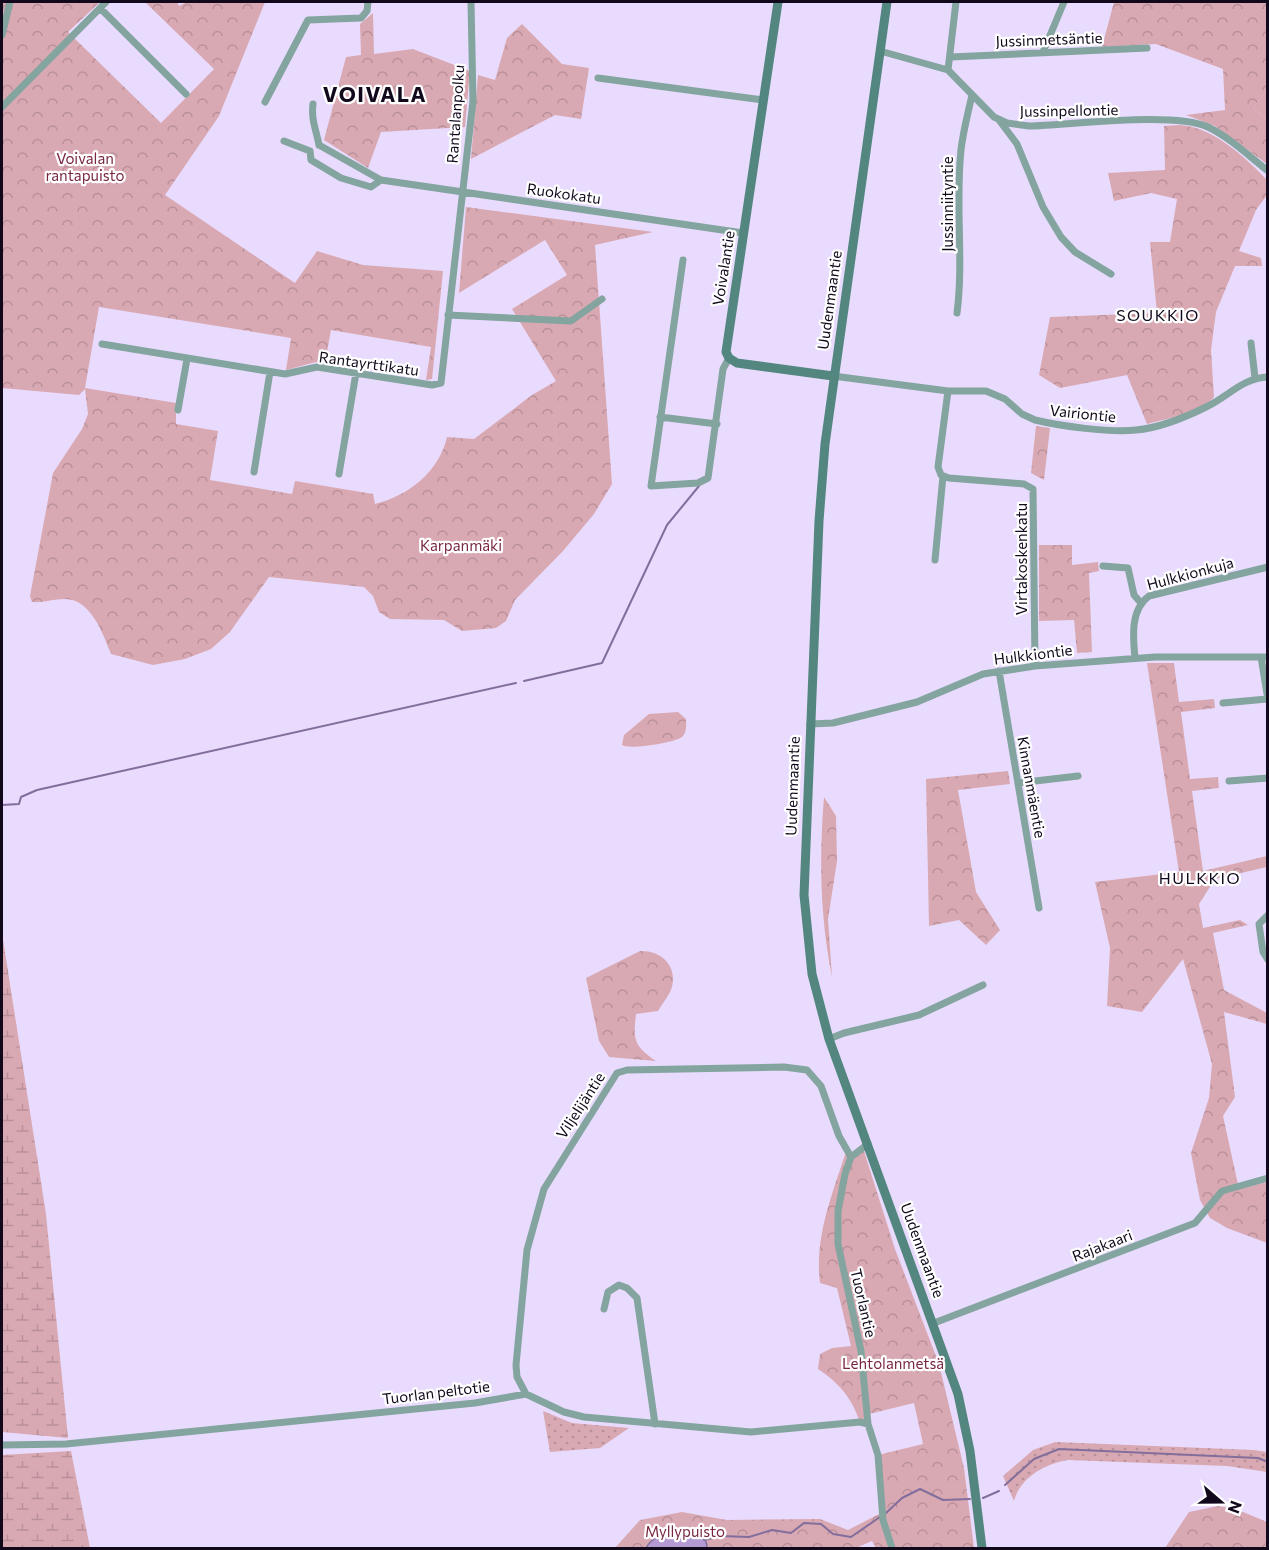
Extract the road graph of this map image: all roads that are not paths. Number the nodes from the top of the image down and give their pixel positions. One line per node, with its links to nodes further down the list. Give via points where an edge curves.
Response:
1 (10, 2): 10 (street)
2 (106, 2): 9 (street)
3 (368, 2): 20 (street, via 361,18 308,21)
4 (471, 2): 29 (street, Rantalanpolku, via 473,91)
5 (778, 2): 19 (main road, Voivalantie)
6 (887, 2): 12 (main road, Uudenmaantie)
7 (956, 2): 14 (street)
8 (1064, 2): 13 (street)
9 (100, 8): 17 (street); 22 (street)
10 (2, 35)
11 (1147, 48): 13 (street, Jussinmetsäntie)
12 (880, 51): 15 (street); 42 (main road, Uudenmaantie)
13 (1043, 52): 14 (street, Jussinmetsäntie)
14 (951, 57): 15 (street)
15 (948, 70): 18 (street, Jussinpellontie)
16 (598, 78): 19 (street)
17 (186, 94)
18 (972, 95): 23 (street, Jussinpellontie); 34 (street, Jussinniityntie, via 961,149 962,271)
19 (763, 100): 30 (main road, Voivalantie)
20 (266, 102)
21 (313, 104): 25 (street, via 311,122)
22 (2, 107)
23 (999, 120): 27 (street, Jussinpellontie, via 1029,126 1191,122 1217,133); 32 (street, via 1017,144 1043,207 1061,237 1076,252)
24 (284, 141): 26 (street)
25 (319, 145): 26 (street); 28 (street, Ruokokatu)
26 (310, 151): 28 (street, Ruokokatu, via 311,160 348,181 371,187)
27 (1268, 171)
28 (381, 180): 29 (street, Ruokokatu)
29 (464, 192): 30 (street, Ruokokatu); 35 (street, Rantayrttikatu)
30 (743, 233): 38 (main road, Voivalantie, via 726,345)
31 (683, 260): 47 (street)
32 (1111, 274)
33 (602, 299): 35 (street, via 571,321)
34 (957, 313)
35 (448, 315): 41 (street, Rantayrttikatu, via 444,377 439,385)
36 (1251, 343): 44 (street)
37 (102, 344): 39 (street, Rantayrttikatu)
38 (729, 358): 42 (main road, via 737,363); 48 (street, Voivalantie, via 723,369)
39 (187, 359): 40 (street, Rantayrttikatu); 46 (street)
40 (270, 372): 41 (street, Rantayrttikatu, via 289,375 317,367); 49 (street)
41 (356, 373): 50 (street)
42 (833, 376): 45 (street, Vairiontie); 62 (main road, Uudenmaantie, via 819,512)
43 (1268, 377): 44 (street)
44 (1255, 378): 45 (street, Vairiontie, via 1205,408 1135,430 1042,422 1022,414 993,393)
45 (948, 392): 51 (street, via 938,467)
46 (178, 410)
47 (660, 417): 48 (street); 48 (street, Voivalantie, via 651,486 706,481)
48 (717, 424)
49 (254, 472)
50 (339, 474)
51 (943, 476): 52 (street); 58 (street, Virtakoskenkatu, via 1024,483 1033,489)
52 (935, 560)
53 (1103, 566): 55 (street, via 1128,568 1134,595)
54 (1268, 567): 55 (street, Hulkkionkuja, via 1154,593)
55 (1141, 603): 57 (street, Hulkkionkuja, via 1133,628)
56 (1264, 657): 57 (street, Hulkkiontie); 60 (street)
57 (1135, 658): 58 (street, Hulkkiontie)
58 (1035, 666): 59 (street, Hulkkiontie)
59 (999, 671): 62 (street, Hulkkiontie, via 917,702 832,723); 66 (street, Kinnanmäentie)
60 (1267, 699): 61 (street)
61 (1223, 703)
62 (810, 724): 71 (main road, Uudenmaantie, via 804,853 806,928 812,974)
63 (1078, 776): 66 (street)
64 (1268, 778): 65 (street)
65 (1229, 780)
66 (1018, 783): 67 (street, Kinnanmäentie)
67 (1039, 908)
68 (1268, 915): 69 (street, via 1259,924)
69 (1268, 960)
70 (983, 985): 71 (street, via 919,1015)
71 (829, 1039): 72 (main road, Uudenmaantie)
72 (868, 1144): 73 (street); 76 (main road, Uudenmaantie)
73 (851, 1157): 77 (street, Viljelijäntie, via 820,1086 807,1070 784,1067 617,1073 558,1164 534,1222 527,1250 516,1365); 79 (street, Tuorlantie, via 840,1194 838,1244 861,1351)
74 (1268, 1178): 76 (street, Rajakaari, via 1222,1191 1195,1223)
75 (604, 1309): 78 (street, via 608,1292 618,1285 637,1298)
76 (934, 1323): 82 (main road, Uudenmaantie, via 963,1418)
77 (526, 1394): 78 (street, via 584,1417); 80 (street, Tuorlan peltotie, via 476,1403 66,1444)
78 (655, 1424): 79 (street, via 751,1432)
79 (868, 1424): 81 (street, Tuorlantie, via 878,1455 883,1516)
80 (2, 1445)
81 (892, 1548)
82 (982, 1548)

